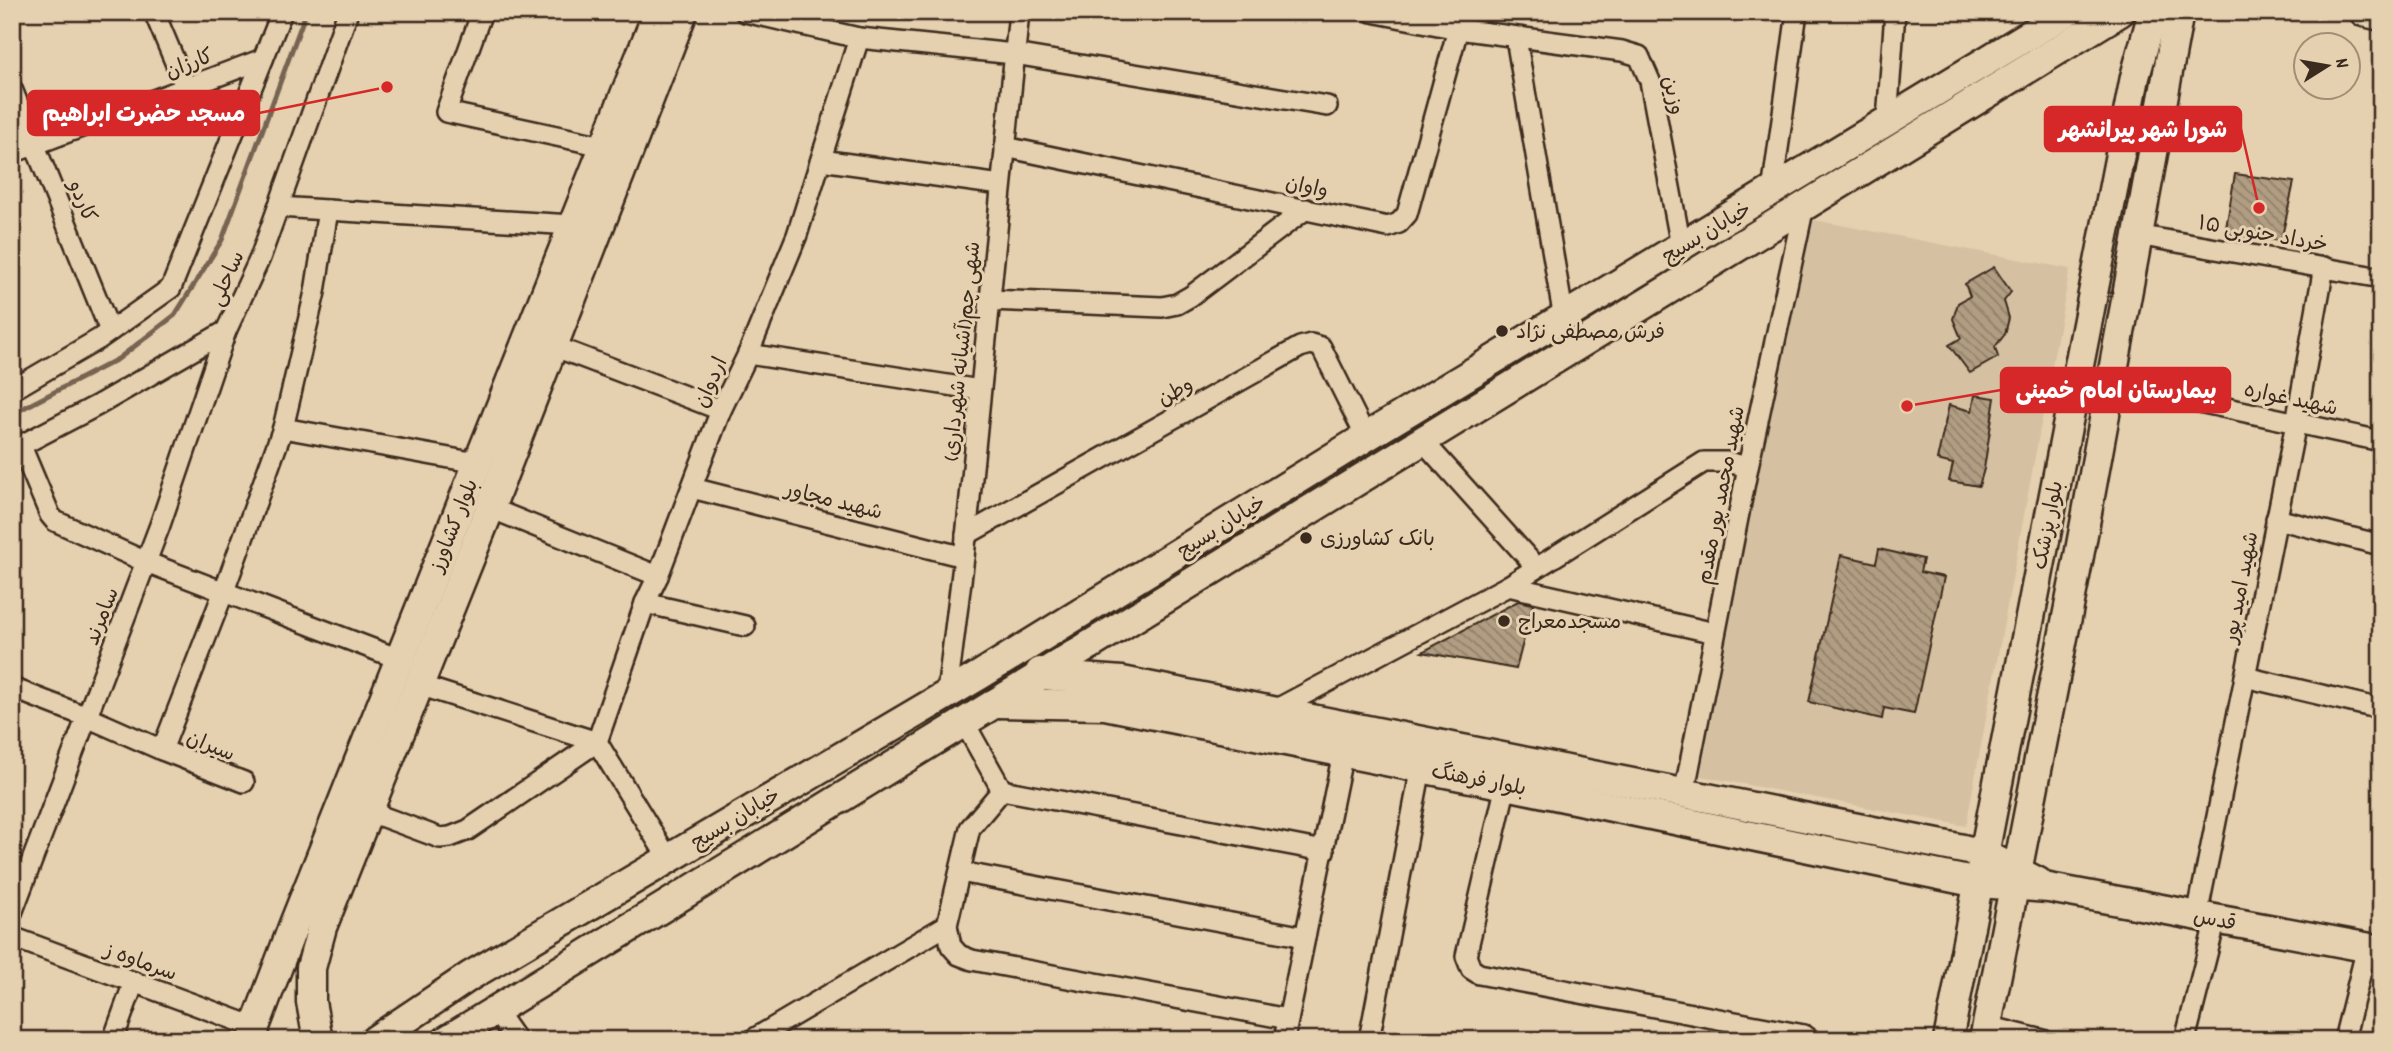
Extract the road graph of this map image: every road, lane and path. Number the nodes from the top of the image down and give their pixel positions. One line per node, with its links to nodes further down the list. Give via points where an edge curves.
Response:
1 (155, 12): 23 (street)
2 (282, 12): 22 (street)
3 (348, 12): 35 (street, ساحلی)
4 (482, 12): 28 (street, via 446,112)
5 (657, 12): 28 (main road, بلوار کشاورز)
6 (683, 12): 47 (main road, بلوار کشاورز)
7 (745, 12): 19 (street)
8 (1019, 12): 21 (street, شهی چم(آشیانه شهرداری))
9 (1372, 12): 18 (street, وزین)
10 (1797, 12): 33 (street)
11 (1895, 12): 26 (street)
12 (2067, 12): 26 (main road, خیابان بسیج)
13 (2120, 12): 34 (main road, خیابان بسیج)
14 (2153, 12): 101 (main road, بلوار پزشک, via 2135,76)
15 (2179, 12): 39 (main road, بلوار پزشک)
16 (2364, 12): 17 (main road)
17 (2381, 16)
18 (1458, 29): 20 (street, وزین); 36 (street, واوان, via 1406,214 1399,223 1388,227)
19 (859, 38): 21 (street); 31 (street, اردوان)
20 (1516, 38): 40 (street, وزین, via 1639,56 1650,81); 44 (street)
21 (1014, 54): 25 (street); 29 (street, شهی چم(آشیانه شهرداری))
22 (263, 59): 23 (street, کارزان); 45 (street, via 171,288)
23 (186, 88): 27 (street, کارزان)
24 (12, 89): 27 (street, کاردو)
25 (1327, 106)
26 (1887, 120): 33 (main road, خیابان بسیج)
27 (36, 144): 30 (street, کارزان); 45 (street, کاردو)
28 (603, 146): 38 (main road, بلوار کشاورز)
29 (1005, 147): 32 (street, شهی چم(آشیانه شهرداری)); 36 (street, واوان)
30 (12, 153)
31 (821, 160): 32 (street); 48 (street, اردوان, via 797,234)
32 (1001, 185): 43 (street, شهی چم(آشیانه شهرداری))
33 (1772, 192): 40 (main road, خیابان بسیج)
34 (1804, 206): 56 (main road, خیابان بسیج); 60 (street, شهید محمد پور مقدم)
35 (278, 207): 37 (street); 46 (street, ساحلی)
36 (1306, 209): 43 (street, via 1177,304)
37 (328, 210): 38 (street); 54 (street, via 315,292)
38 (572, 225): 59 (main road, بلوار کشاورز)
39 (2137, 235): 41 (street, ۱۵ خرداد جنوبی); 49 (main road, بلوار پزشک)
40 (1681, 246): 44 (main road, خیابان بسیج)
41 (2324, 267): 42 (street, ۱۵ خرداد جنوبی); 53 (street, شهید امید پور)
42 (2381, 278)
43 (989, 300): 51 (street, شهی چم(آشیانه شهرداری))
44 (1564, 319): 55 (main road, خیابان بسیج)
45 (110, 331): 50 (street)
46 (226, 331): 58 (street, ساحلی); 67 (street, سامرند)
47 (554, 345): 52 (street); 62 (main road, بلوار کشاورز)
48 (748, 354): 51 (street); 52 (street, اردوان)
49 (2110, 383): 53 (street, شهید غواره); 104 (main road, بلوار پزشک)
50 (12, 390)
51 (981, 390): 64 (street, شهی چم(آشیانه شهرداری))
52 (721, 410): 61 (street, اردوان)
53 (2296, 423): 57 (street, شهید غواره); 63 (street, شهید امید پور)
54 (283, 428): 59 (street); 71 (street)
55 (1366, 437): 64 (street, وطن, via 1321,348 1311,344); 76 (main road, خیابان بسیج)
56 (1423, 441): 68 (street); 73 (main road, خیابان بسیج)
57 (2381, 441)
58 (17, 448): 67 (street, via 55,521)
59 (477, 463): 77 (main road, بلوار کشاورز)
60 (1748, 467): 68 (street, via 1704,462); 75 (street, شهید محمد پور مقدم)
61 (692, 488): 66 (street, شهید مجاور); 69 (street, اردوان)
62 (490, 508): 69 (street); 80 (main road, بلوار کشاورز)
63 (2276, 519): 65 (street); 79 (street, شهید امید پور)
64 (966, 535): 66 (street, شهی چم(آشیانه شهرداری))
65 (2381, 545)
66 (964, 557): 83 (street, شهی چم(آشیانه شهرداری))
67 (146, 562): 71 (street); 87 (street, سامرند)
68 (1536, 567): 70 (street)
69 (658, 576): 72 (street, اردوان)
70 (1508, 586): 75 (street); 86 (street)
71 (224, 591): 77 (street); 91 (street)
72 (645, 603): 74 (street); 90 (street, اردوان)
73 (1123, 625): 78 (main road, خیابان بسیج); 82 (main road, via 1114,638)
74 (745, 626)
75 (1715, 633): 97 (street, شهید محمد پور مقدم)
76 (1025, 647): 78 (main road); 83 (main road, خیابان بسیج)
77 (399, 659): 115 (main road, بلوار کشاورز)
78 (1041, 675): 82 (main road, بلوار فرهنگ); 84 (main road, خیابان بسیج)
79 (2245, 677): 85 (street); 107 (street, شهید امید پور)
80 (419, 685): 90 (street); 99 (main road, بلوار کشاورز)
81 (12, 688): 87 (street)
82 (1112, 688): 84 (main road, بلوار فرهنگ); 86 (main road, بلوار فرهنگ); 89 (main road, بلوار فرهنگ)
83 (947, 693): 92 (main road, خیابان بسیج)
84 (996, 702): 88 (main road, خیابان بسیج)
85 (2381, 709)
86 (1271, 712): 89 (main road, بلوار فرهنگ)
87 (87, 717): 91 (street, سیران); 106 (street, سامرند)
88 (964, 722): 96 (street); 98 (main road, خیابان بسیج)
89 (1345, 740): 93 (main road, بلوار فرهنگ); 97 (main road, بلوار فرهنگ); 100 (street)
90 (597, 742): 99 (street, via 468,830 450,837 439,838); 102 (street)
91 (162, 750): 94 (street, سیران)
92 (821, 767): 98 (main road); 102 (main road, خیابان بسیج)
93 (1421, 768): 95 (main road, بلوار فرهنگ); 124 (street)
94 (243, 782)
95 (1506, 785): 105 (main road, بلوار فرهنگ); 125 (street, via 1466,956 1471,969)
96 (1002, 790): 100 (street); 103 (street, via 970,828)
97 (1684, 794): 101 (main road, بلوار فرهنگ)
98 (840, 798): 113 (main road, خیابان بسیج)
99 (370, 812): 118 (main road, بلوار کشاورز, via 322,928 311,968)
100 (1324, 851): 110 (street)
101 (1973, 852): 104 (main road, بلوار فرهنگ); 105 (main road, بلوار پزشک)
102 (667, 858): 119 (main road, خیابان بسیج, via 470,976)
103 (960, 872): 108 (street); 110 (street)
104 (2018, 878): 105 (main road, بلوار فرهنگ); 107 (main road, قدس); 116 (main road, بلوار پزشک)
105 (1969, 881): 126 (main road, بلوار پزشک)
106 (12, 914)
107 (2206, 917): 111 (main road, قدس); 128 (street, شهید امید پور)
108 (947, 925): 114 (street, via 951,946 972,960); 122 (street)
109 (12, 937): 112 (street, سرماوه ز)
110 (1305, 937): 114 (street)
111 (2374, 948): 129 (street)
112 (134, 982): 115 (street, سرماوه ز); 117 (street)
113 (495, 1010): 120 (main road, خیابان بسیج); 121 (street)
114 (1288, 1019): 123 (street)
115 (254, 1033)
116 (1986, 1033): 127 (street)
117 (113, 1040)
118 (318, 1040)
119 (375, 1040)
120 (447, 1040)
121 (516, 1040)
122 (752, 1040)
123 (1284, 1040)
124 (1368, 1040)
125 (1811, 1040)
126 (1948, 1040)
127 (2043, 1040)
128 (2185, 1040)
129 (2344, 1040)

